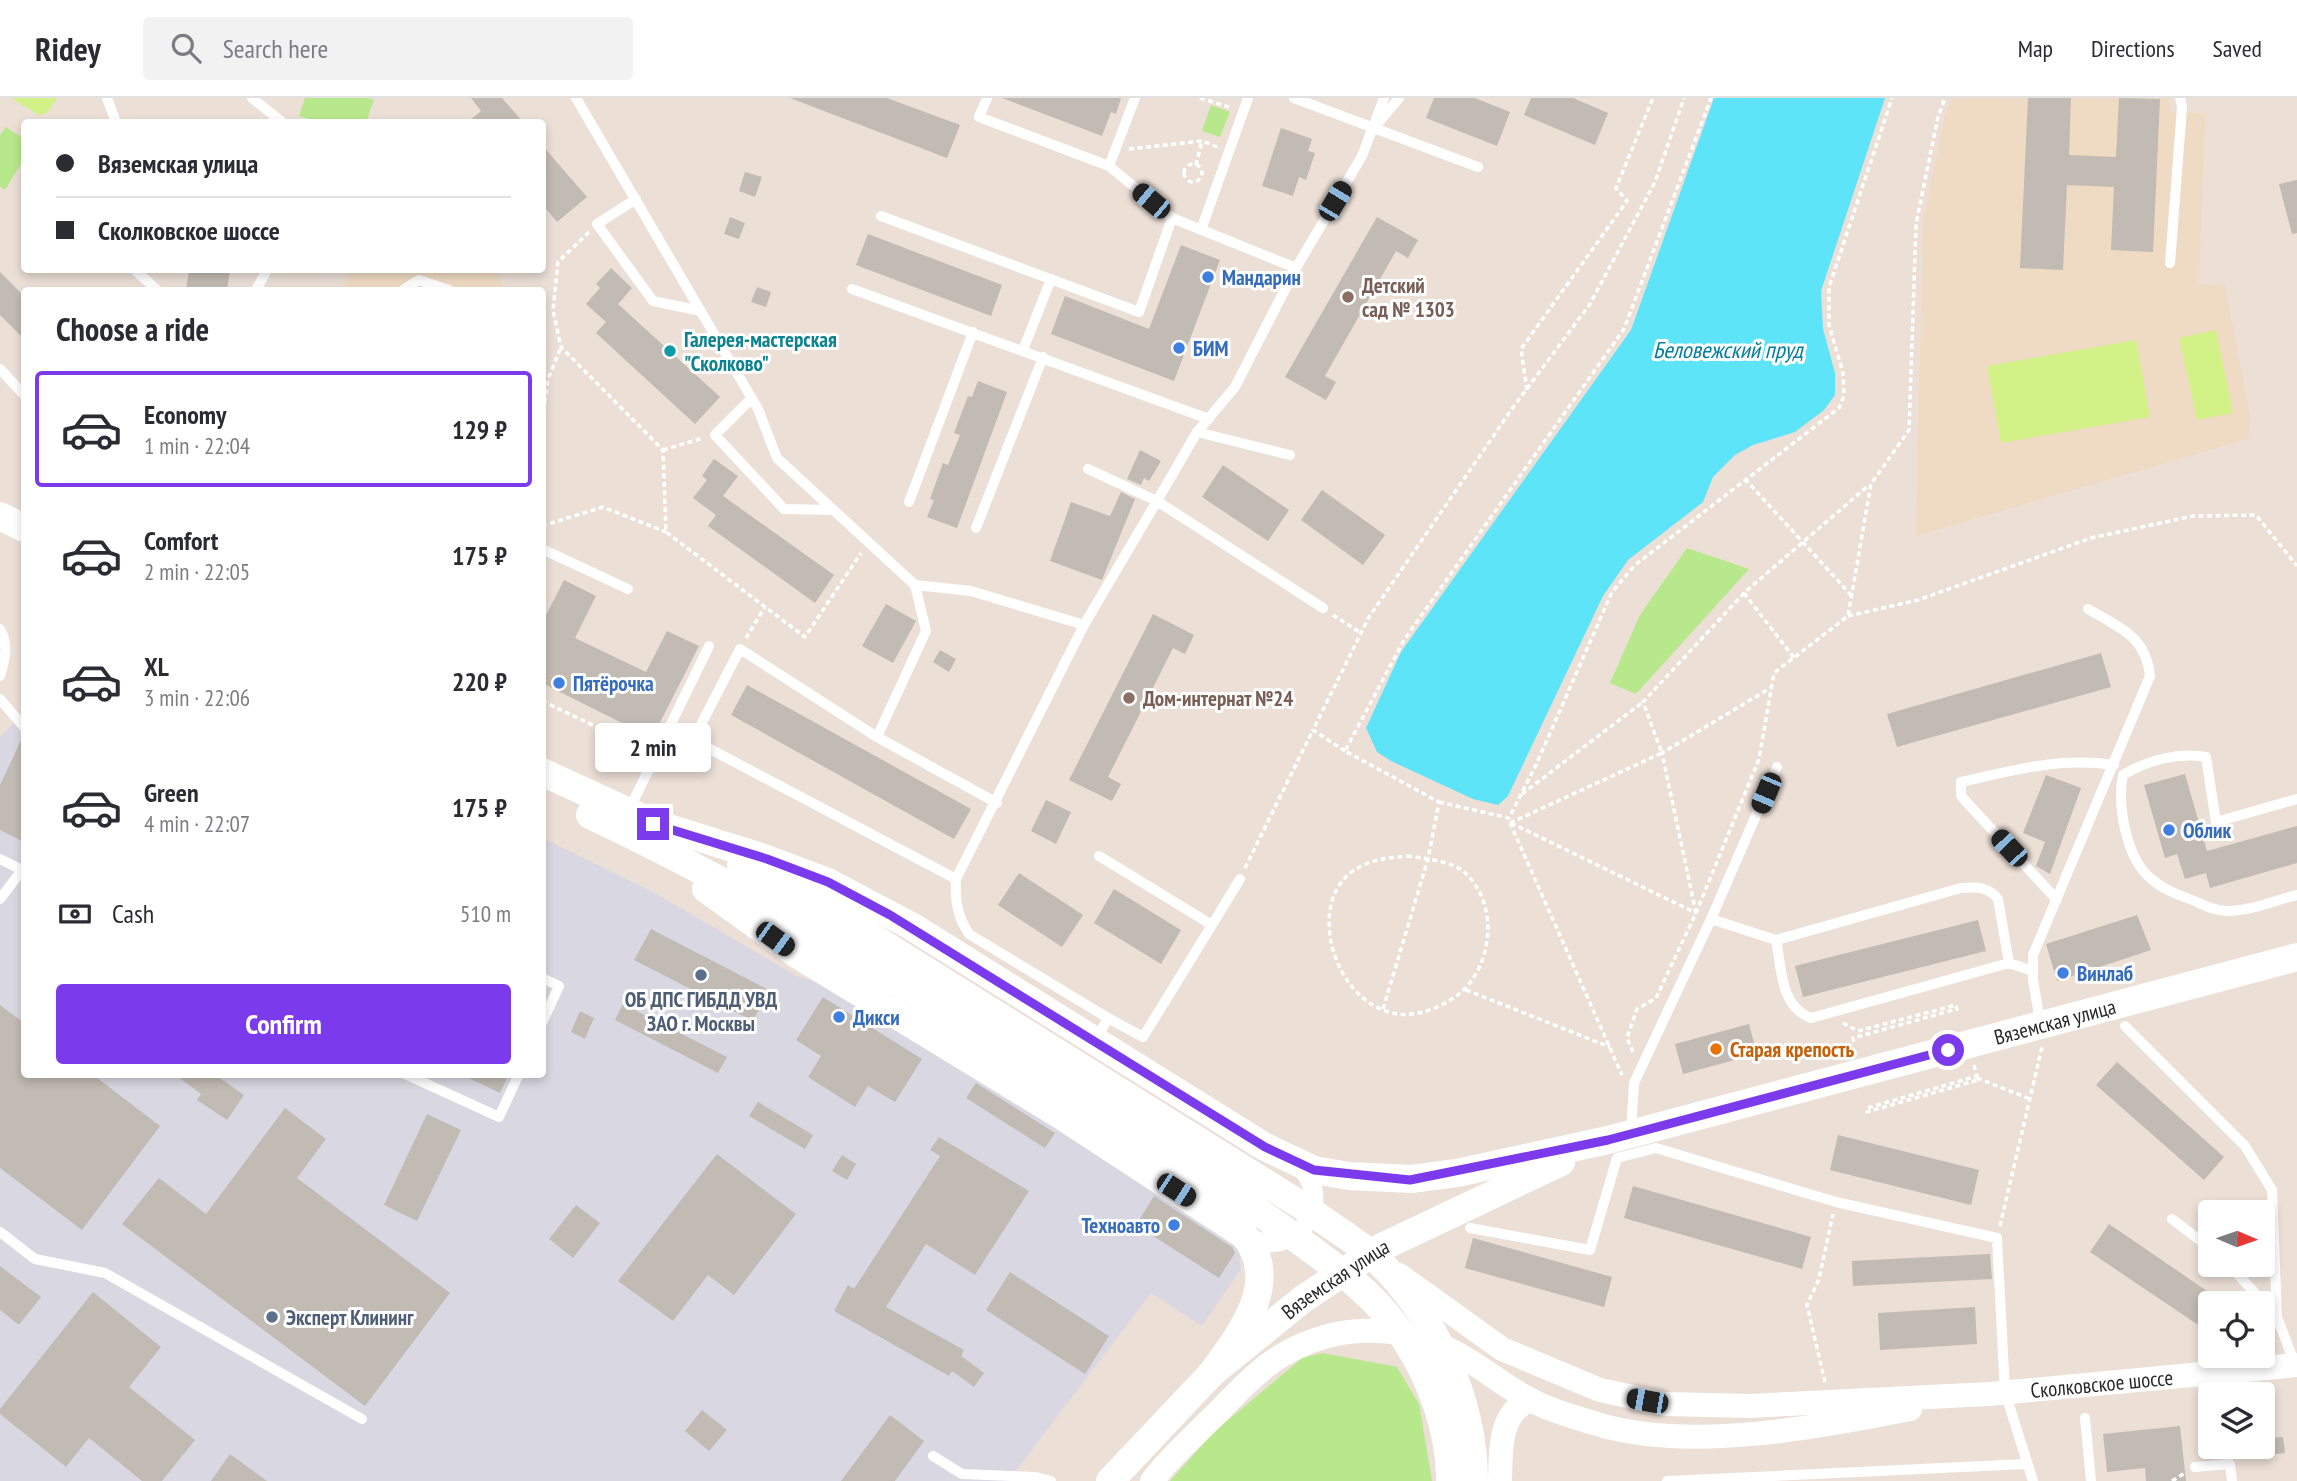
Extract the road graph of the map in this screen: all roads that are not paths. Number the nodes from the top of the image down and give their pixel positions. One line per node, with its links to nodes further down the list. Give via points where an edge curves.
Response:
1 (107, 98): 11 (lane)
2 (252, 98): 12 (lane)
3 (576, 98): 16 (lane)
4 (987, 98): 14 (lane, via 979,117)
5 (1135, 98): 14 (lane)
6 (1248, 98): 19 (lane)
7 (1294, 98): 13 (lane)
8 (1384, 98): 13 (lane)
9 (1399, 98): 13 (lane)
10 (2180, 98): 20 (lane)
11 (115, 119)
12 (278, 119)
13 (1374, 128): 15 (lane); 21 (lane)
14 (1109, 166): 18 (lane)
15 (1478, 167)
16 (636, 198): 28 (lane); 28 (lane, via 597,224 653,301)
17 (881, 216): 23 (lane)
18 (1172, 218): 19 (lane); 23 (lane, via 1139,312)
19 (1201, 230): 21 (lane)
20 (2170, 263)
21 (1296, 268): 35 (lane, via 1235,387)
22 (138, 273): 24 (lane)
23 (1051, 279): 30 (lane)
24 (154, 287)
25 (405, 287): 26 (lane, via 419,280)
26 (440, 287)
27 (852, 289): 29 (lane)
28 (701, 311): 34 (lane)
29 (973, 332): 30 (lane); 40 (lane)
30 (1023, 350): 31 (lane)
31 (1043, 358): 35 (lane); 44 (lane)
32 (0, 369): 33 (lane)
33 (21, 392)
34 (752, 398): 41 (lane, via 777,458); 41 (lane, via 715,435 785,509)
35 (1209, 419): 36 (lane)
36 (1197, 432): 37 (lane); 39 (lane)
37 (1290, 455)
38 (1088, 469): 39 (lane)
39 (1157, 501): 50 (lane); 52 (lane)
40 (909, 502)
41 (833, 510): 48 (lane)
42 (0, 516): 43 (main road)
43 (21, 526)
44 (976, 528)
45 (0, 537): 46 (main road)
46 (21, 548)
47 (546, 551): 49 (lane)
48 (915, 585): 52 (lane, via 971,591); 58 (lane, via 926,632)
49 (628, 589)
50 (1323, 608)
51 (2088, 609): 59 (lane, via 2135,638 2148,662 2150,676)
52 (1084, 625): 64 (lane)
53 (0, 629): 55 (lane, via 5,637 5,659)
54 (709, 646): 65 (lane)
55 (0, 676)
56 (0, 699): 57 (lane)
57 (21, 724)
58 (877, 737): 64 (lane); 72 (lane, via 740,649 693,740)
59 (2114, 765): 76 (lane); 76 (lane, via 2052,762 1961,782 1961,796)
60 (1777, 767): 77 (lane)
61 (546, 774): 65 (main road)
62 (546, 795): 66 (main road)
63 (2297, 799): 74 (lane, via 2216,822 2206,757 2191,755 2136,767 2123,775 2120,788 2133,852 2146,875 2163,888 2226,911)
64 (997, 803): 72 (lane)
65 (628, 812): 67 (main road)
66 (601, 820): 88 (main road, via 744,893); 96 (main road, via 795,953 1059,1114)
67 (653, 824): 86 (main road, via 828,882); 88 (main road, via 845,920)
68 (1099, 856): 78 (lane)
69 (0, 859): 70 (lane)
70 (21, 870)
71 (21, 873): 75 (lane)
72 (956, 879): 86 (lane, via 957,909 969,934)
73 (1240, 879): 78 (lane)
74 (2297, 894)
75 (0, 899)
76 (2057, 900): 82 (lane, via 2034,955)
77 (1711, 919): 79 (lane); 91 (lane, via 1634,1083)
78 (1212, 925): 86 (lane, via 1143,1037)
79 (1776, 940): 81 (lane, via 1789,1004 1811,1018); 81 (lane, via 1961,888 1981,887 1998,899)
80 (2297, 957): 87 (main road, Вяземская улица)
81 (2009, 963): 82 (lane)
82 (2033, 971): 87 (lane)
83 (546, 980): 84 (lane, via 559,986)
84 (546, 1014)
85 (2126, 1026): 100 (lane, via 2245,1146 2272,1190)
86 (1102, 1029): 92 (main road, via 1265,1147)
87 (2041, 1036): 91 (main road, Вяземская улица)
88 (1043, 1058): 98 (main road, via 1312,1212); 105 (main road, via 1349,1278 1407,1342)
89 (414, 1078): 90 (lane, via 499,1117)
90 (517, 1078)
91 (1619, 1137): 92 (main road, Вяземская улица, via 1410,1180); 102 (main road, Вяземская улица, via 1380,1248 1303,1299)
92 (1305, 1166): 96 (street, via 1314,1202 1306,1224 1281,1242 1258,1242)
93 (2172, 1220): 97 (lane)
94 (1471, 1228): 103 (lane, via 1590,1250 1617,1158 1656,1148 1836,1202 1997,1238)
95 (0, 1232): 107 (lane, via 35,1259 105,1273)
96 (1244, 1235): 102 (main road, via 1256,1254 1256,1302 1243,1331)
97 (2198, 1239)
98 (1373, 1256): 103 (street, via 1503,1349 1600,1390 1666,1404 1750,1406); 105 (main road, via 1438,1342)
99 (2241, 1278): 100 (lane)
100 (2277, 1317): 101 (lane)
101 (2296, 1365): 103 (street, Сколковское шоссе)
102 (1212, 1373): 113 (main road, Вяземская улица)
103 (1997, 1393): 104 (street, via 1850,1421 1694,1436 1606,1426); 109 (lane)
104 (1530, 1400): 114 (street, via 1451,1350 1419,1336 1392,1330 1353,1331 1314,1340 1279,1357 1238,1392); 117 (street, via 1508,1418)
105 (1450, 1407): 115 (main road); 116 (main road, via 1471,1438)
106 (2085, 1418): 120 (lane)
107 (362, 1419)
108 (933, 1456): 111 (lane, via 962,1474)
109 (2026, 1464): 118 (lane); 119 (lane)
110 (2195, 1467): 121 (lane, via 2230,1464)
111 (1011, 1479): 112 (lane)
112 (1051, 1481)
113 (1110, 1481)
114 (1152, 1481)
115 (1450, 1481)
116 (1474, 1481)
117 (1500, 1481)
118 (1667, 1481)
119 (2033, 1481)
120 (2091, 1481)
121 (2232, 1481)

